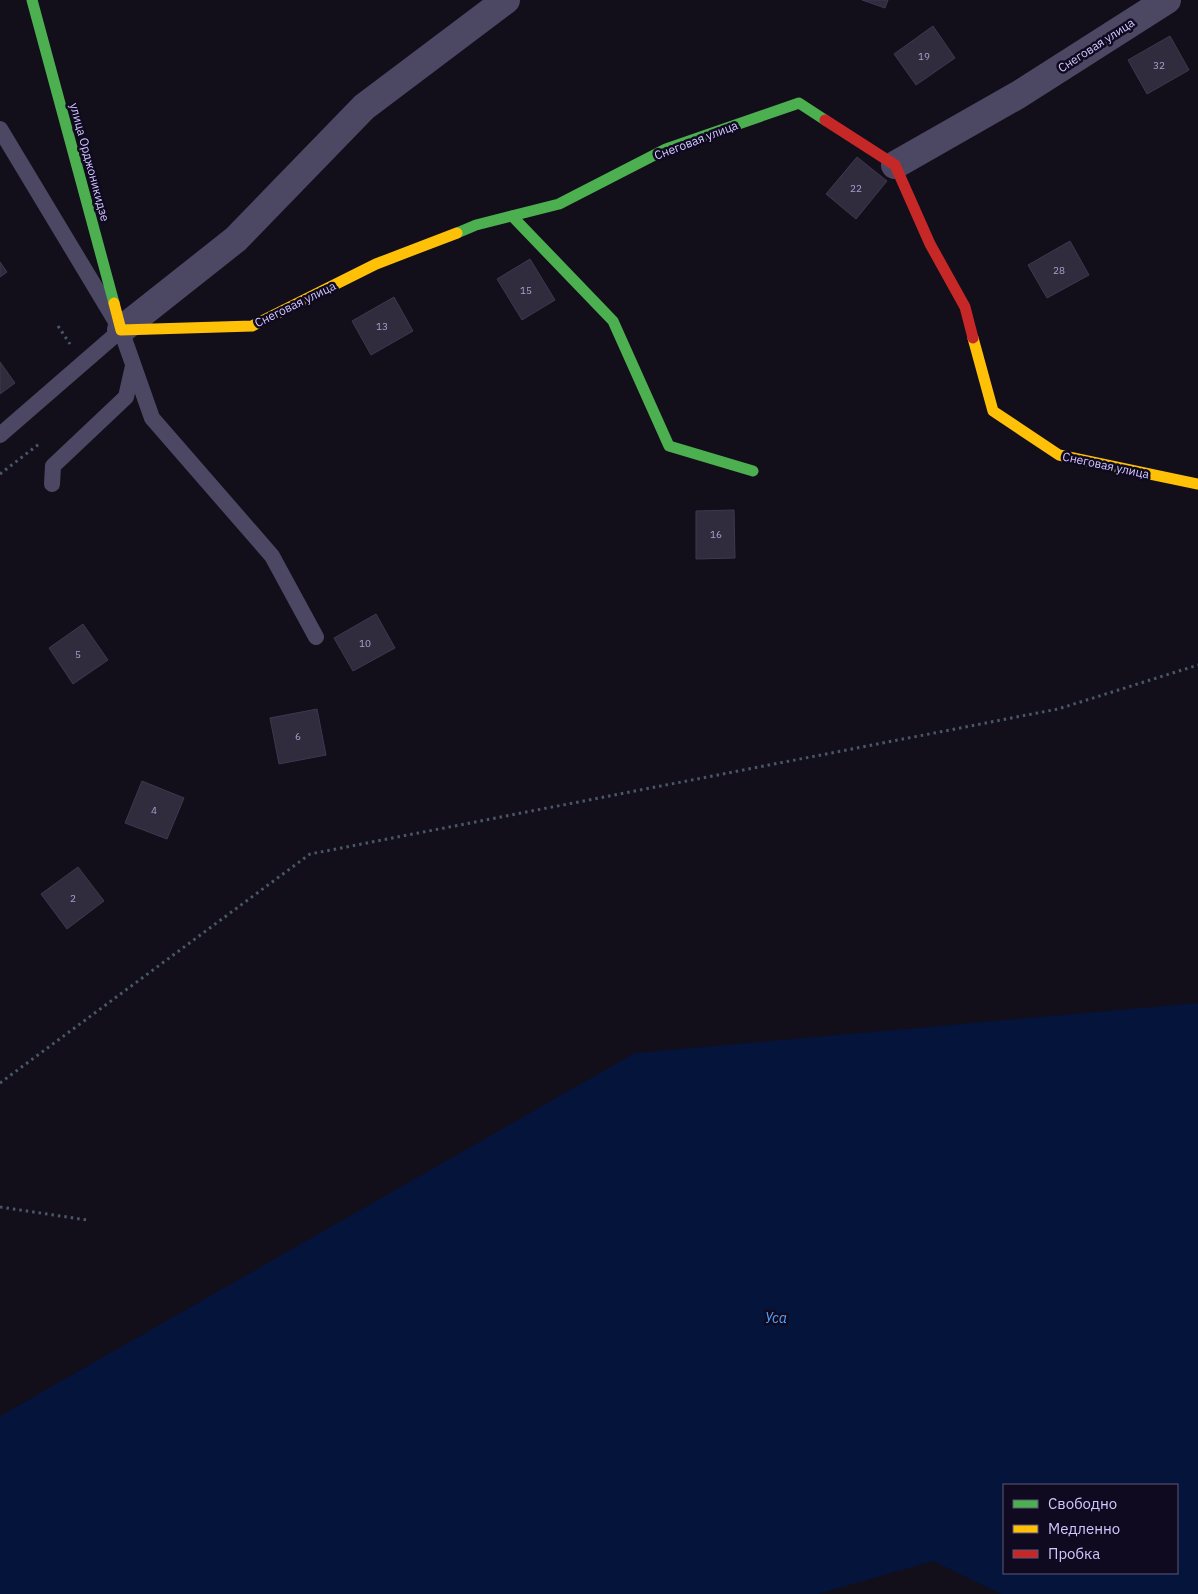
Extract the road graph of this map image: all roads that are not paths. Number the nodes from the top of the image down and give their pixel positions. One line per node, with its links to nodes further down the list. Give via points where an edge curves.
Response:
1 (32, 0): 7 (street, улица Орджоникидзе)
2 (506, 0): 7 (street, via 364,107 236,239)
3 (1167, 0): 5 (street, Снеговая улица, via 1018,95)
4 (0, 129): 7 (lane)
5 (895, 165): 6 (street, Снеговая улица, via 799,102 666,149 559,204); 12 (street, Снеговая улица, via 930,244 965,307 992,411 1059,455)
6 (512, 216): 7 (street, Снеговая улица, via 476,225 376,264 252,326); 10 (street, via 613,321 669,446)
7 (121, 330): 8 (lane); 9 (lane)
8 (134, 366): 11 (lane, via 126,397 53,466); 13 (lane, via 152,418 272,556)
9 (0, 436)
10 (753, 471)
11 (52, 484)
12 (1198, 484)
13 (316, 636)

